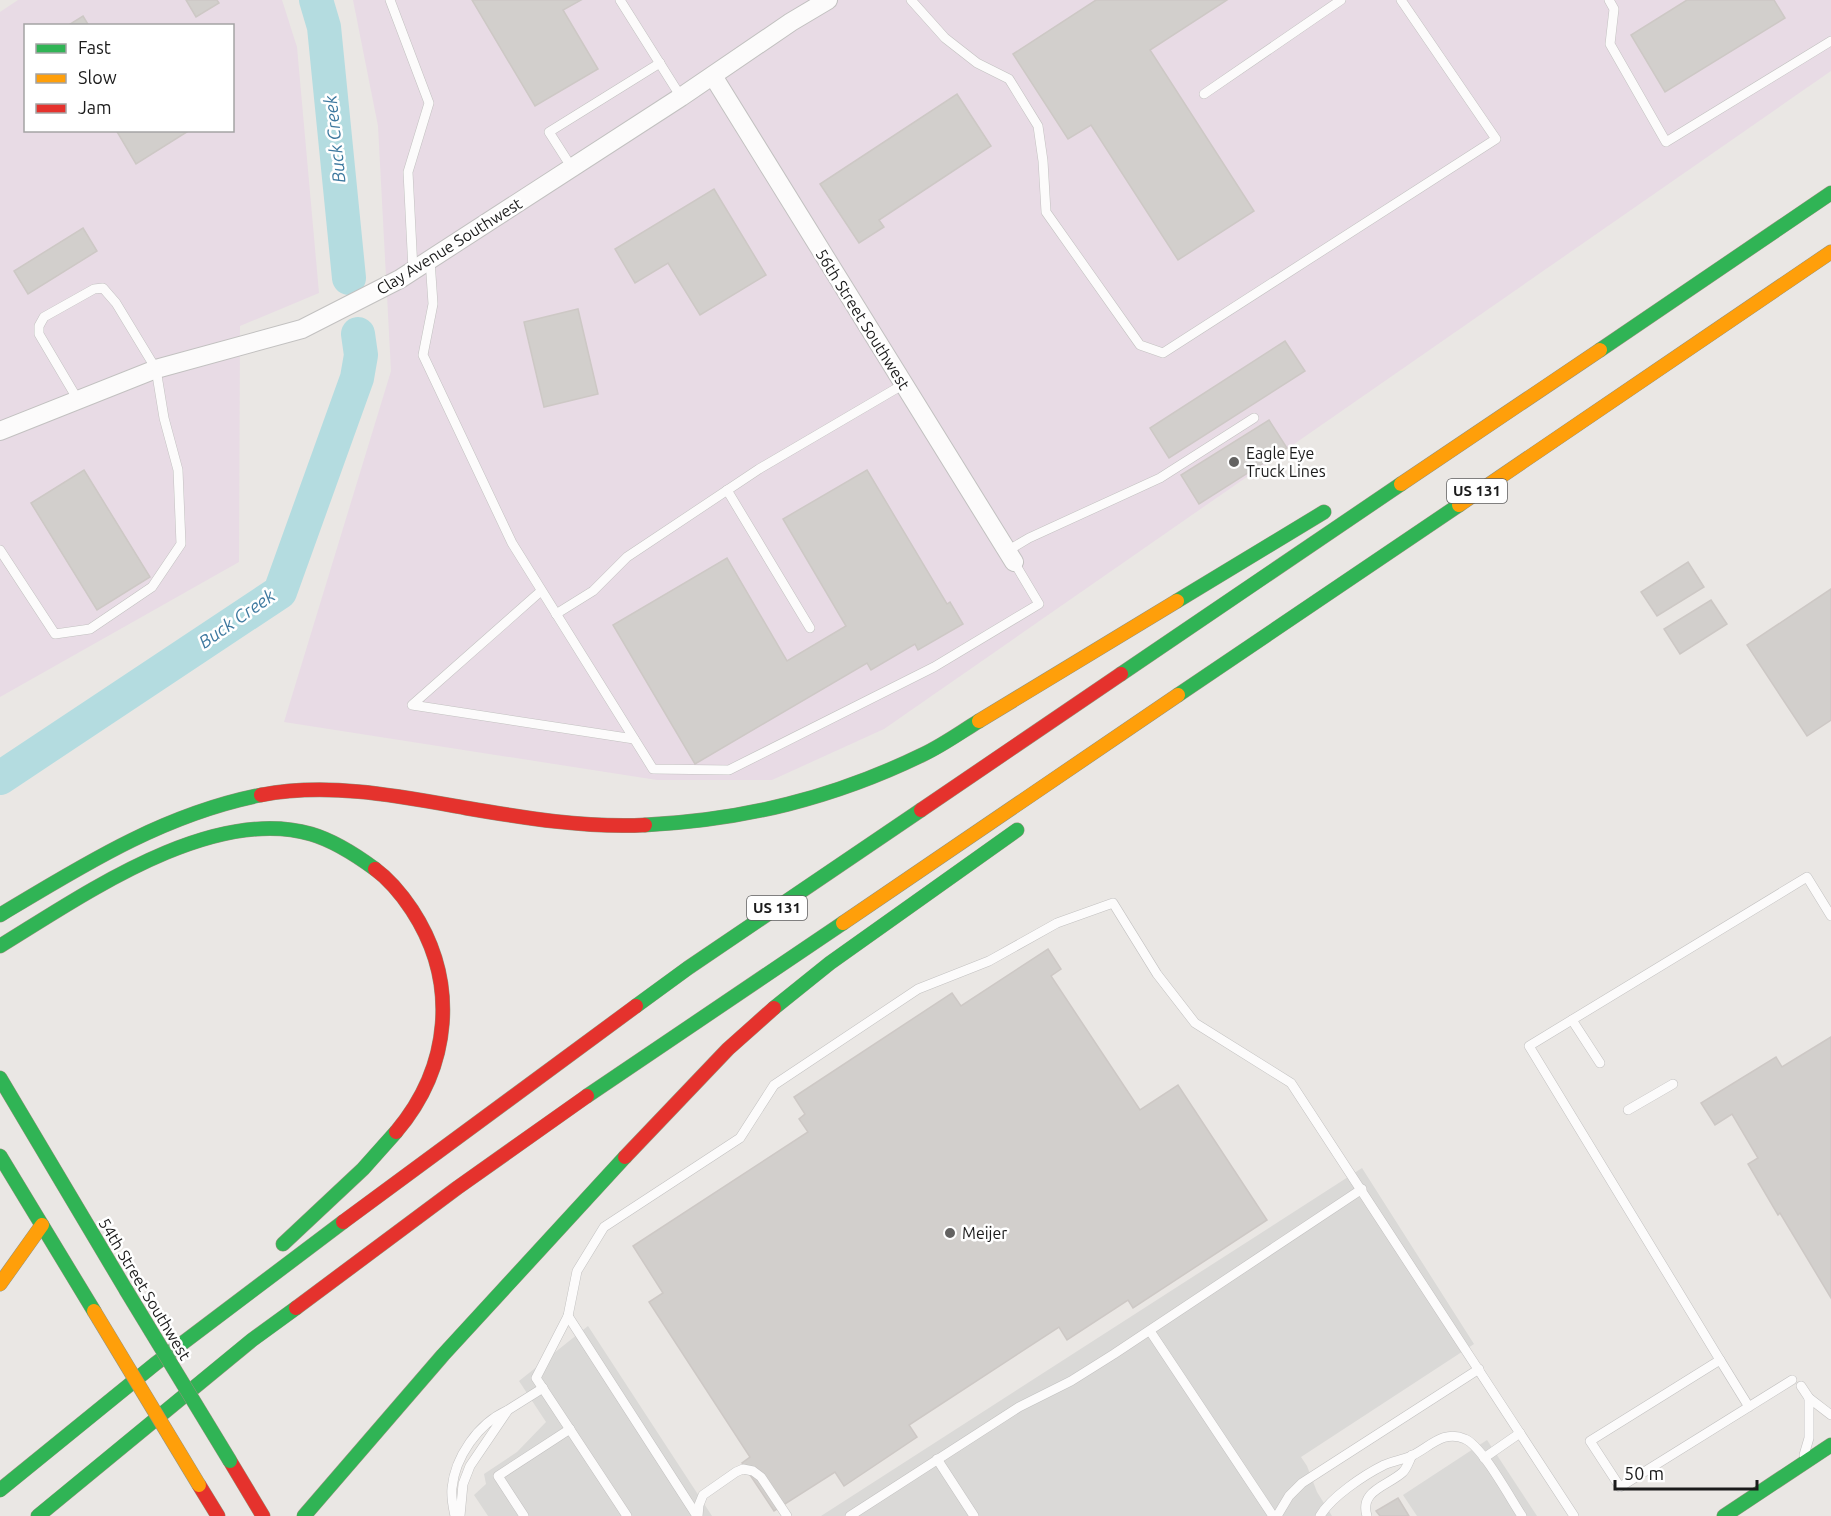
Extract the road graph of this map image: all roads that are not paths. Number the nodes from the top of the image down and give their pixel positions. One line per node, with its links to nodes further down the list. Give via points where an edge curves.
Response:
1 (390, 0): 17 (lane, via 429,103 408,172)
2 (620, 0): 9 (lane)
3 (828, 0): 10 (street, Clay Avenue Southwest)
4 (911, 0): 6 (lane, via 945,38 977,63 1009,79 1038,126 1046,212 1140,345 1163,353 1496,139)
5 (1341, 0): 11 (lane)
6 (1401, 0)
7 (1609, 0): 8 (lane, via 1614,9 1610,44 1666,142)
8 (1831, 41)
9 (660, 63): 12 (lane); 13 (lane, via 549,132)
10 (713, 76): 12 (street, Clay Avenue Southwest); 20 (street, 56th Street Southwest)
11 (1204, 94)
12 (681, 97): 13 (street, Clay Avenue Southwest)
13 (572, 168): 16 (street, Clay Avenue Southwest)
14 (1831, 193): 18 (main road, US 131)
15 (1831, 254): 32 (main road, US 131)
16 (430, 260): 17 (street, Clay Avenue Southwest); 29 (lane, via 433,304 423,355 512,543)
17 (413, 270): 19 (street, Clay Avenue Southwest, via 302,329)
18 (1580, 362): 24 (main road); 54 (main road, US 131, via 688,968)
19 (156, 369): 21 (street, Clay Avenue Southwest); 21 (lane, via 109,294 103,288 94,289 44,317 39,326 39,334); 27 (lane, via 178,470 182,544 152,587 90,629 56,634)
20 (904, 384): 25 (lane); 28 (street, 56th Street Southwest)
21 (78, 400): 23 (street, Clay Avenue Southwest)
22 (1254, 418): 28 (lane, via 1160,478 1029,538)
23 (0, 431)
24 (1417, 457)
25 (727, 490): 30 (lane, via 627,557 593,591); 31 (lane)
26 (1336, 504): 36 (main road, via 926,753 821,797 689,824 622,827 532,819 364,792 268,794 224,802 157,826)
27 (0, 550)
28 (1010, 557): 33 (lane, via 1038,604 934,667 729,770 653,769)
29 (542, 591): 30 (lane); 33 (lane, via 412,705)
30 (556, 614): 33 (lane)
31 (810, 628)
32 (1151, 714): 34 (main road); 52 (main road, US 131, via 583,1099)
33 (634, 739)
34 (1072, 785)
35 (1031, 820): 75 (main road, via 830,963 728,1049 443,1355)
36 (0, 915)
37 (1831, 916): 39 (lane, via 1807,877)
38 (0, 946): 47 (main road, via 153,857 195,841 236,832 309,833 338,844 394,884 421,922 438,965 444,1003 435,1065 415,1106 388,1142)
39 (1572, 1020): 40 (lane); 53 (lane, via 1529,1046)
40 (1600, 1063)
41 (0, 1078): 74 (main road, 54th Street Southwest, bridge)
42 (1673, 1084): 43 (lane)
43 (1628, 1110)
44 (0, 1156): 46 (main road)
45 (1362, 1190): 50 (lane, via 1291,1083 1195,1023 1157,974 1113,903 1057,923 989,961 918,989 774,1085 740,1138 604,1227 577,1271); 51 (lane); 55 (lane)
46 (42, 1225): 49 (main road); 73 (main road, bridge)
47 (272, 1254)
48 (247, 1278): 54 (main road)
49 (0, 1284)
50 (568, 1316): 58 (lane, via 537,1378); 80 (lane)
51 (1150, 1331): 68 (lane); 84 (lane)
52 (252, 1340): 70 (main road); 72 (main road, US 131)
53 (1720, 1360): 60 (lane); 60 (lane, via 1590,1441 1620,1487)
54 (155, 1364): 71 (main road, US 131)
55 (1479, 1369): 64 (lane); 84 (lane, via 1302,1483)
56 (1792, 1380): 60 (lane)
57 (1801, 1386): 59 (lane)
58 (543, 1388): 61 (lane); 63 (lane)
59 (1809, 1398): 62 (lane); 69 (lane, via 1809,1438)
60 (1749, 1407)
61 (508, 1410): 76 (lane, via 479,1429 459,1463 452,1487); 77 (lane, via 466,1474)
62 (1831, 1415)
63 (570, 1429): 78 (lane, via 498,1476); 79 (lane)
64 (1520, 1433): 67 (lane); 88 (lane)
65 (1831, 1445): 69 (main road)
66 (1412, 1455): 67 (lane, via 1450,1436 1470,1441); 85 (lane, via 1384,1466 1334,1498); 86 (lane, via 1402,1473 1368,1496)
67 (1484, 1458): 87 (lane)
68 (937, 1459): 82 (lane); 83 (lane)
69 (1798, 1467): 89 (main road)
70 (110, 1474)
71 (0, 1490)
72 (38, 1516)
73 (218, 1516)
74 (263, 1516)
75 (304, 1516)
76 (455, 1516)
77 (460, 1516)
78 (524, 1516)
79 (627, 1516)
80 (698, 1516): 81 (lane, via 703,1496 743,1469 761,1477)
81 (787, 1516)
82 (850, 1516)
83 (974, 1516)
84 (1275, 1516)
85 (1320, 1516)
86 (1367, 1516)
87 (1522, 1516)
88 (1574, 1516)
89 (1724, 1516)

